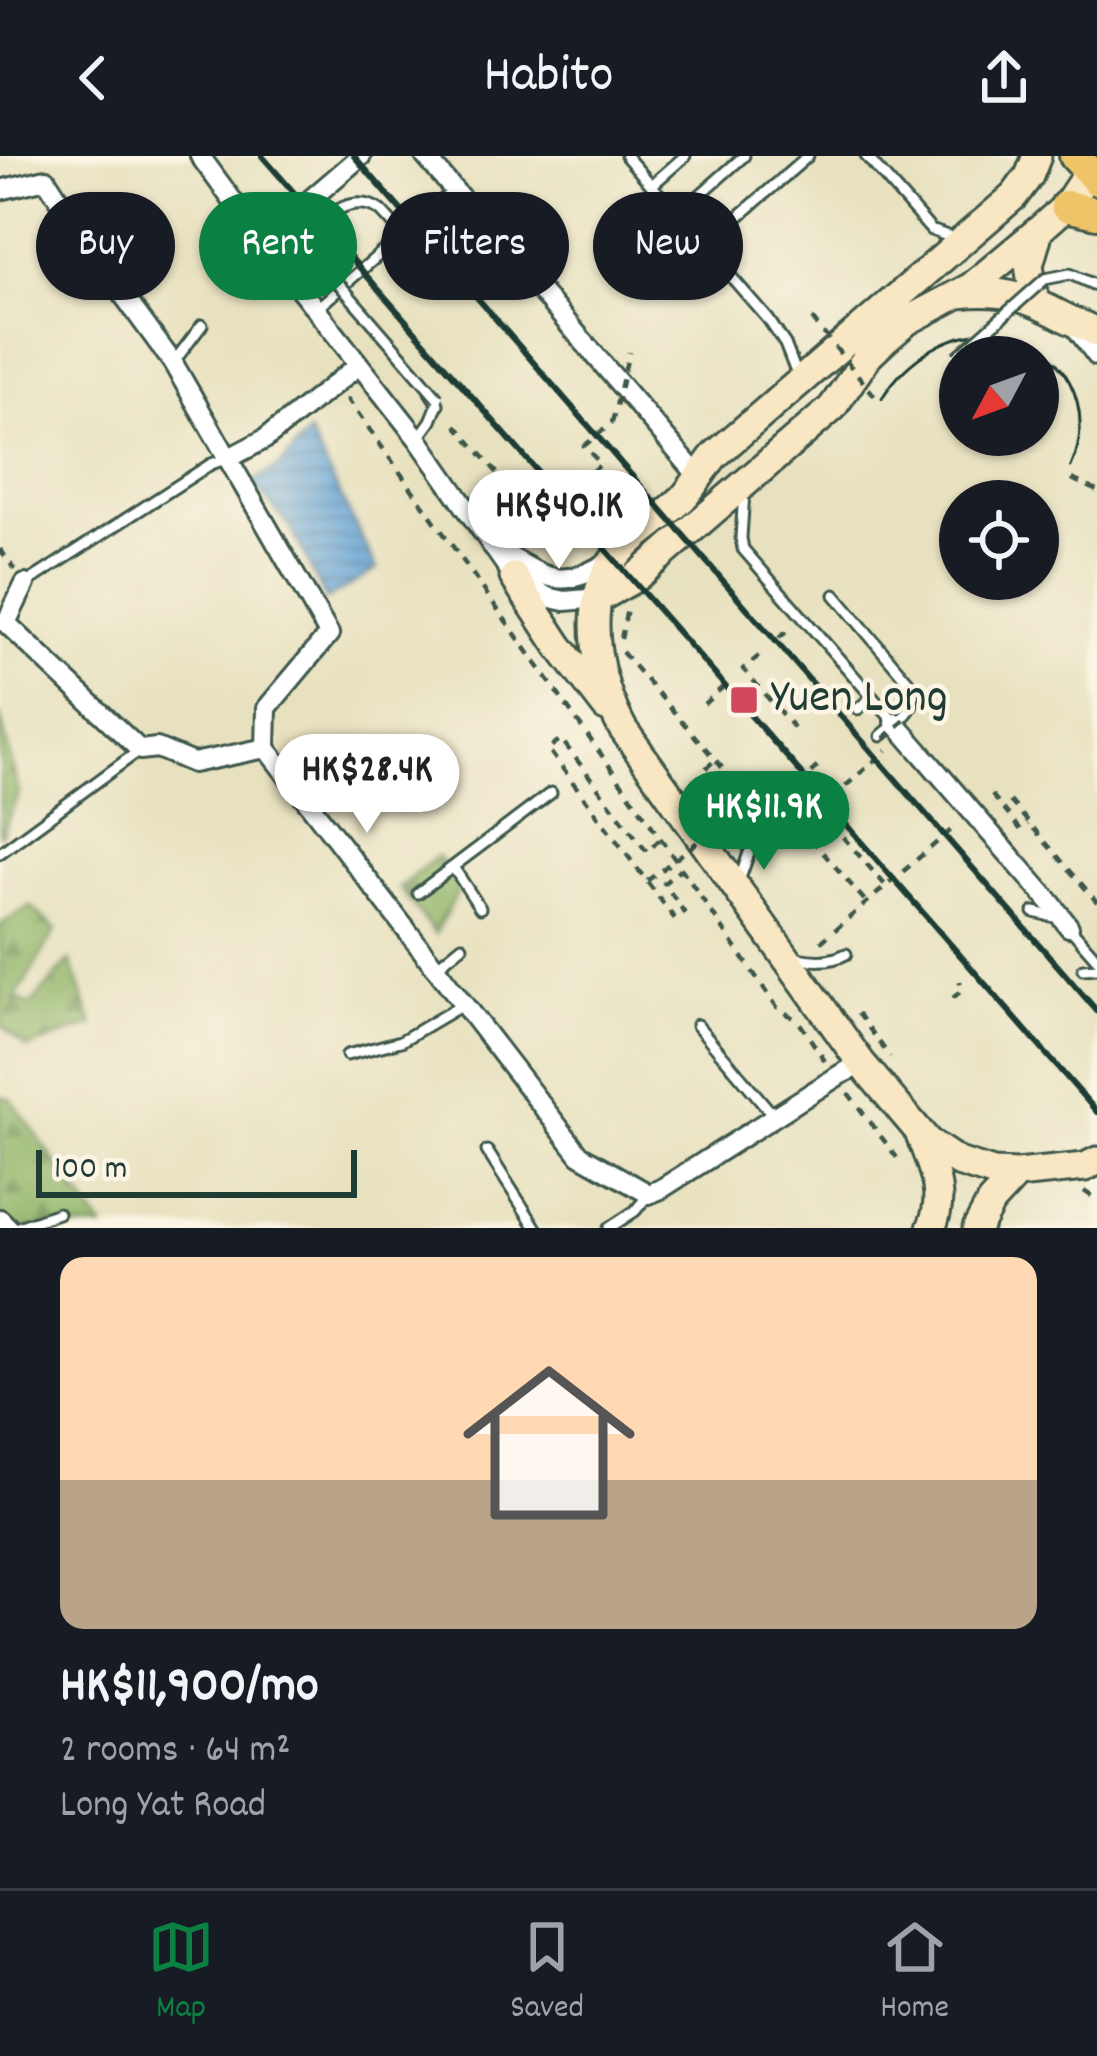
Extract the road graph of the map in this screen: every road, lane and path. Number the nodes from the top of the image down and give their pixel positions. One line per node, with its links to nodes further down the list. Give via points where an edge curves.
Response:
1 (362, 156): 15 (street)
2 (425, 156): 13 (street)
3 (628, 156): 11 (lane)
4 (685, 156): 11 (lane)
5 (744, 156): 18 (lane)
6 (808, 156): 22 (lane)
7 (866, 156): 24 (lane, via 931,230)
8 (1037, 156): 24 (main road, via 1014,196)
9 (208, 160): 14 (street)
10 (1089, 166): 19 (main road)
11 (652, 185): 17 (lane)
12 (0, 190): 43 (street, via 46,179)
13 (454, 190): 16 (lane); 52 (street)
14 (229, 192)
15 (320, 192)
16 (452, 192)
17 (658, 192)
18 (703, 192)
19 (1066, 206): 21 (main road); 23 (main road)
20 (381, 211): 47 (lane, bridge, via 359,201 334,213 319,229 315,253)
21 (1097, 213)
22 (743, 214)
23 (1040, 230): 29 (main road); 34 (main road, via 1029,265)
24 (962, 241): 33 (main road)
25 (381, 253): 26 (lane)
26 (357, 274)
27 (1097, 286): 40 (lane, bridge, via 1070,274 1045,279)
28 (743, 291): 45 (lane, via 785,344)
29 (959, 294): 33 (main road); 34 (main road, via 1000,292); 53 (main road, via 885,340 832,408)
30 (309, 300): 35 (street)
31 (327, 300): 35 (lane)
32 (354, 300): 50 (lane, via 438,404)
33 (889, 302): 45 (main road)
34 (1035, 302): 36 (main road)
35 (316, 309): 44 (street)
36 (1064, 317): 39 (main road); 42 (street)
37 (812, 319): 48 (path, bridge)
38 (202, 325): 43 (lane)
39 (1097, 333)
40 (980, 336)
41 (629, 352): 49 (path, bridge, via 612,423 584,446 601,464 538,520)
42 (1097, 356)
43 (172, 363): 51 (street)
44 (359, 365): 46 (street); 50 (street)
45 (798, 381): 52 (main road)
46 (337, 383): 51 (street); 90 (path)
47 (437, 398)
48 (879, 400)
49 (456, 424)
50 (418, 439): 57 (street)
51 (229, 458): 62 (lane); 76 (street, via 329,634 267,708)
52 (699, 477): 56 (main road); 59 (main road)
53 (747, 479): 56 (main road); 58 (lane)
54 (1072, 479): 55 (path)
55 (1097, 491)
56 (720, 502): 64 (main road, via 635,578)
57 (493, 546): 59 (street, via 565,580); 61 (street)
58 (743, 549): 60 (lane); 70 (lane)
59 (616, 557): 64 (main road)
60 (732, 559)
61 (514, 577): 64 (street, via 565,602); 73 (main road)
62 (25, 584): 77 (street, via 6,623)
63 (835, 595): 74 (lane, via 912,686 914,706)
64 (598, 598): 73 (main road, via 598,656)
65 (626, 610): 78 (path, via 622,655)
66 (791, 627): 67 (path)
67 (779, 638)
68 (758, 656): 75 (path, via 743,669)
69 (724, 686): 71 (path)
70 (872, 697): 72 (lane); 74 (lane)
71 (704, 704)
72 (858, 709)
73 (623, 729): 84 (main road)
74 (895, 729): 85 (path); 87 (street)
75 (800, 735)
76 (266, 748): 77 (street, via 193,763 158,748); 112 (street)
77 (140, 750): 92 (lane)
78 (715, 760): 84 (path, via 733,786); 86 (path, bridge, via 704,770)
79 (824, 761): 80 (path)
80 (797, 784)
81 (551, 793): 94 (lane)
82 (992, 795): 89 (path, via 1022,830)
83 (1010, 801): 89 (path)
84 (699, 807): 88 (lane, via 705,826); 96 (main road)
85 (819, 809): 96 (path); 99 (path)
86 (737, 810)
87 (972, 812): 97 (path); 106 (street)
88 (726, 822): 98 (path, bridge)
89 (1029, 823): 101 (path)
90 (660, 839): 95 (path); 98 (path, via 647,852 561,739 548,749)
91 (811, 839): 102 (path)
92 (0, 853)
93 (749, 853): 96 (lane, via 739,881)
94 (453, 868): 100 (lane); 103 (lane)
95 (680, 870): 98 (path, via 664,883 684,912 675,919); 122 (path, via 777,1007)
96 (746, 879): 109 (main road)
97 (893, 880): 99 (path); 104 (path)
98 (647, 881)
99 (886, 886): 102 (path)
100 (418, 893)
101 (1097, 902)
102 (867, 903): 107 (path)
103 (480, 908)
104 (920, 910)
105 (1034, 913): 106 (lane)
106 (1069, 928): 111 (lane)
107 (821, 942)
108 (462, 946): 112 (lane)
109 (784, 954): 110 (lane, via 809,961); 122 (main road)
110 (846, 954)
111 (1097, 959)
112 (435, 968): 117 (street)
113 (1097, 968): 114 (lane)
114 (1083, 969)
115 (960, 981): 116 (path)
116 (953, 998)
117 (462, 1004): 120 (lane, via 408,1038); 129 (street, via 580,1155)
118 (851, 1004): 121 (path)
119 (697, 1025): 123 (lane)
120 (347, 1055)
121 (898, 1068)
122 (849, 1070): 123 (street); 124 (main road); 126 (path)
123 (774, 1116): 129 (street)
124 (920, 1133): 128 (main road, via 969,1167); 135 (main road, via 938,1188)
125 (487, 1151): 133 (lane)
126 (901, 1163)
127 (1092, 1168): 128 (main road)
128 (1017, 1174): 136 (main road)
129 (650, 1194): 134 (lane)
130 (58, 1213): 132 (lane)
131 (0, 1219): 132 (street)
132 (12, 1228)
133 (536, 1228)
134 (609, 1228)
135 (932, 1228)
136 (976, 1228)

